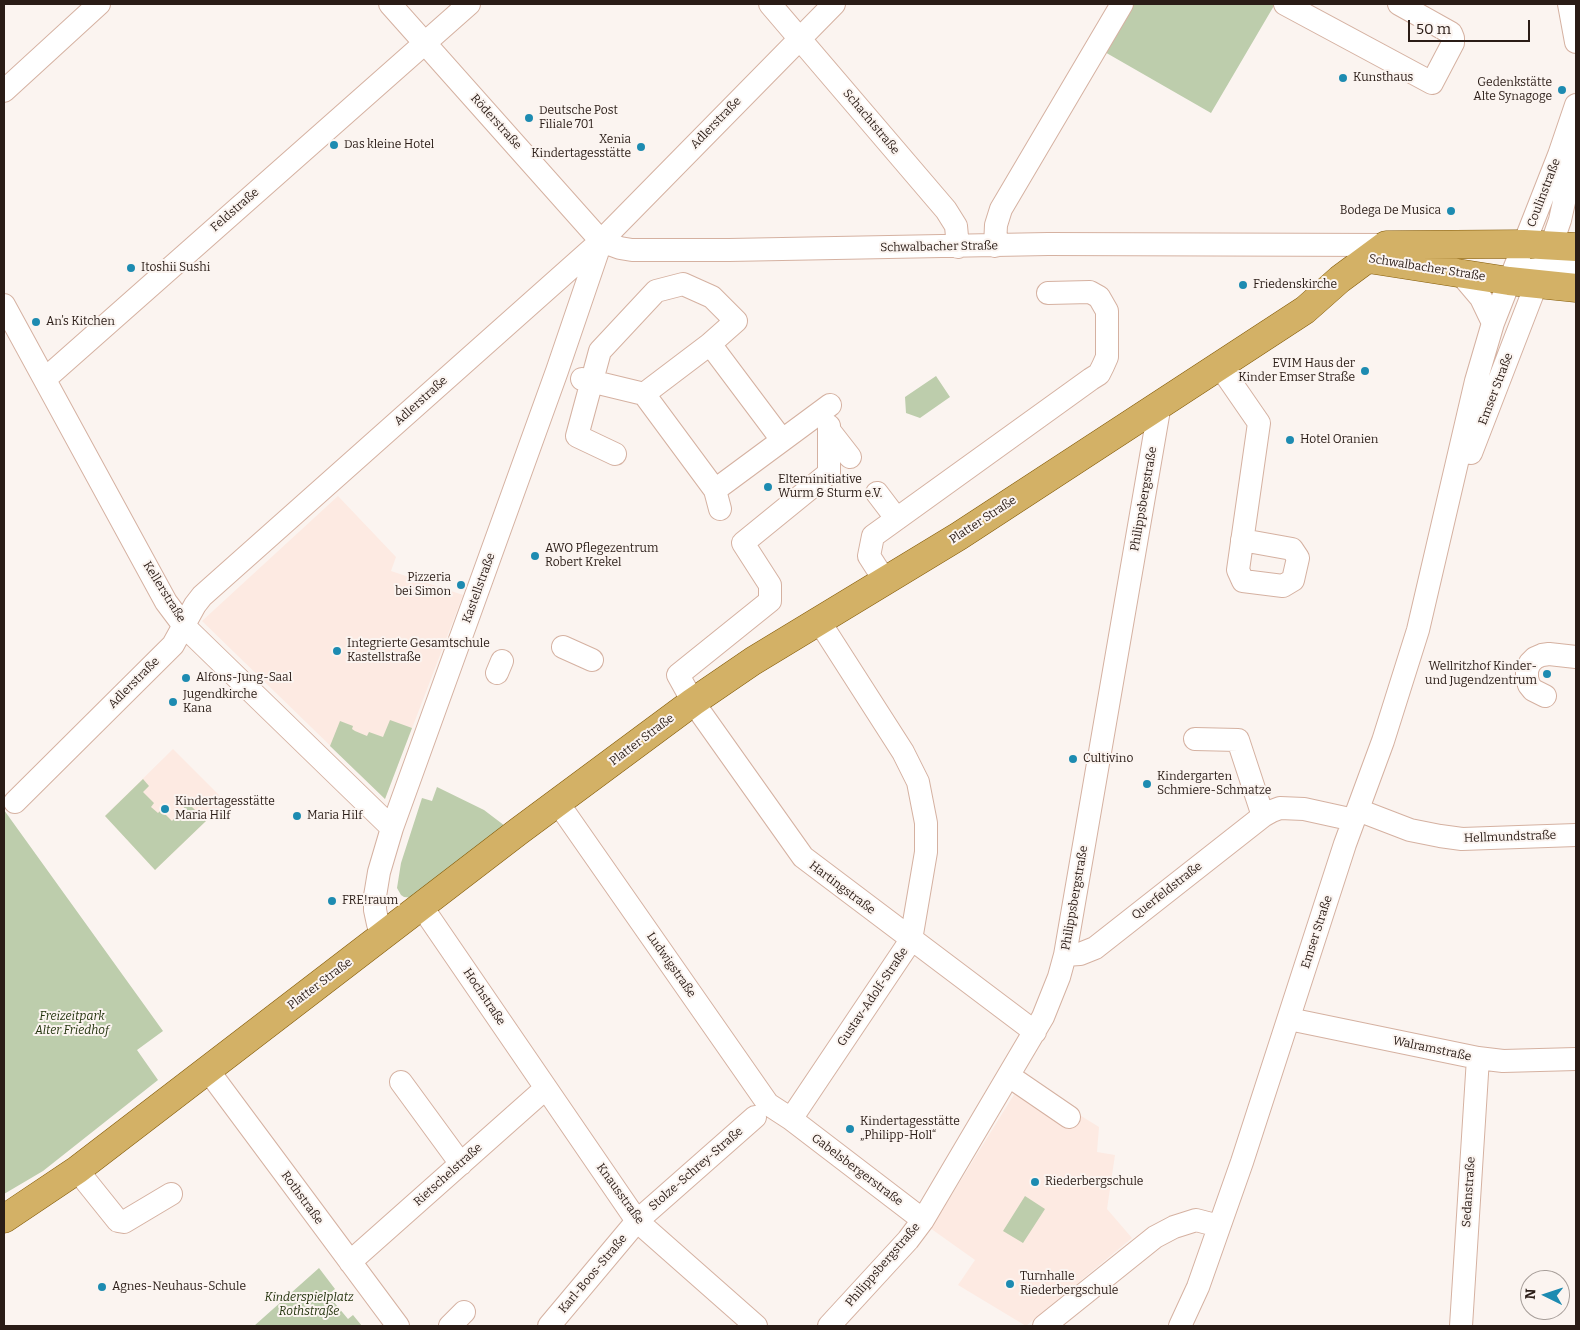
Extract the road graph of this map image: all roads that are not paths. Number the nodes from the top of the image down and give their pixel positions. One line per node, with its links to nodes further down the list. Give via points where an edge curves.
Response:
1 (99, 4): 13 (street)
2 (390, 4): 11 (street, Röderstraße)
3 (469, 4): 11 (street, Feldstraße)
4 (770, 4): 10 (street, Schachtstraße)
5 (834, 4): 10 (street, Adlerstraße)
6 (1122, 4): 19 (street, via 1001,209)
7 (1285, 4): 8 (street, via 1432,83 1453,43 1451,33)
8 (1399, 4)
9 (1568, 4): 12 (street)
10 (800, 38): 17 (street, Adlerstraße); 20 (street, Schachtstraße, via 946,210 956,226)
11 (425, 42): 17 (street, Röderstraße); 32 (street, Feldstraße)
12 (1576, 42)
13 (4, 92)
14 (1576, 106): 15 (street, Coulinstraße); 18 (street, Coulinstraße)
15 (1568, 184): 16 (street); 22 (street, Coulinstraße)
16 (1576, 207)
17 (601, 241): 20 (street, Schwalbacher Straße, via 632,250); 46 (street, Adlerstraße, via 202,596); 57 (street, Kastellstraße)
18 (1524, 244): 21 (main road, Schwalbacher Straße); 22 (main road, Schwalbacher Straße); 25 (street, Coulinstraße)
19 (995, 246): 20 (street, Schwalbacher Straße); 21 (street, Schwalbacher Straße, via 1279,245)
20 (958, 247)
21 (1379, 255): 24 (main road, Schwalbacher Straße); 31 (main road, Platter Straße, via 1340,279 1312,305)
22 (1552, 261): 23 (street); 25 (main road, Schwalbacher Straße); 26 (main road, Schwalbacher Straße); 42 (street, Emser Straße)
23 (1576, 270)
24 (1459, 272): 25 (main road, Schwalbacher Straße); 29 (street, via 1481,298)
25 (1510, 281): 29 (street, Emser Straße)
26 (1576, 288)
27 (1048, 293): 41 (street, via 1090,292 1100,297 1107,310 1107,348 1099,374)
28 (4, 306): 32 (street, Kellerstraße)
29 (1493, 323): 42 (street, Emser Straße, via 1476,381)
30 (710, 344): 33 (street, via 736,321 712,297 683,284 656,291 600,351); 34 (street); 37 (street)
31 (1219, 365): 35 (main road, Platter Straße); 43 (street, via 1258,423)
32 (45, 379): 46 (street, Kellerstraße, via 166,602)
33 (587, 380): 34 (street); 38 (street, via 577,436)
34 (644, 394): 37 (street, via 718,500)
35 (1160, 404): 44 (main road, Platter Straße, via 966,532); 62 (street, Philippsbergstraße)
36 (829, 430): 37 (street, via 830,405); 39 (street); 51 (street, Hartingstraße, via 829,473 743,543 770,585 770,602 678,675)
37 (782, 440)
38 (615, 454)
39 (850, 457)
40 (877, 493): 41 (street)
41 (896, 518): 44 (street, via 873,536 871,542 869,556)
42 (1441, 533): 55 (street, Emser Straße, via 1418,630)
43 (1242, 540)
44 (885, 581): 45 (main road, Platter Straße)
45 (819, 621): 51 (main road, Platter Straße); 61 (street, Gustav-Adolf-Straße, via 903,752 918,782 926,823 926,852)
46 (184, 626): 53 (street, Adlerstraße, via 173,646); 57 (street, Kellerstraße)
47 (563, 647): 49 (street)
48 (1576, 657): 50 (street, via 1549,654 1530,663 1529,685)
49 (592, 660)
50 (1545, 696)
51 (693, 702): 54 (main road, Platter Straße); 61 (street, Hartingstraße, via 803,858)
52 (1195, 739): 56 (street, via 1238,740)
53 (15, 802)
54 (558, 803): 59 (main road, Platter Straße); 73 (street, Ludwigstraße, via 768,1104)
55 (1356, 815): 56 (street, Querfeldstraße, via 1280,808); 58 (street, Hellmundstraße, via 1410,830 1462,839); 63 (street, Emser Straße)
56 (1263, 816): 62 (street, Querfeldstraße, via 1094,948 1080,954)
57 (392, 828): 60 (street, Kastellstraße, via 375,896 375,910)
58 (1576, 835)
59 (422, 907): 60 (main road, Platter Straße); 70 (street, Hochstraße)
60 (383, 936): 67 (main road, Platter Straße)
61 (911, 940): 64 (street, Hartingstraße); 73 (street, Gustav-Adolf-Straße)
62 (1065, 955): 64 (street, Philippsbergstraße, via 1049,1003)
63 (1289, 1019): 65 (street, Walramstraße); 80 (street, Emser Straße)
64 (1035, 1032): 68 (street, Philippsbergstraße)
65 (1478, 1058): 66 (street, Walramstraße, via 1503,1061); 88 (street, Sedanstraße)
66 (1576, 1059)
67 (207, 1069): 75 (main road, Platter Straße); 81 (street, Rothstraße)
68 (1009, 1076): 72 (street); 78 (street, Philippsbergstraße)
69 (401, 1082): 74 (street)
70 (546, 1088): 74 (street, Rietschelstraße); 79 (street, Knausstraße)
71 (755, 1117): 79 (street, Stolze-Schrey-Straße)
72 (1069, 1117)
73 (791, 1119): 78 (street, Gabelsbergerstraße)
74 (461, 1164): 81 (street, Rietschelstraße)
75 (77, 1170): 76 (street, via 118,1221 124,1222); 77 (main road, Platter Straße)
76 (171, 1194)
77 (4, 1219)
78 (923, 1220): 85 (street, Philippsbergstraße)
79 (637, 1221): 83 (street, Karl-Boos-Straße); 84 (street, Knausstraße)
80 (1219, 1226): 86 (street, via 1198,1220 1164,1232); 87 (street, Emser Straße, via 1198,1287)
81 (350, 1262): 82 (street, Rothstraße)
82 (398, 1326)
83 (549, 1326)
84 (756, 1326)
85 (829, 1326)
86 (1044, 1326)
87 (1180, 1326)
88 (1461, 1326)

